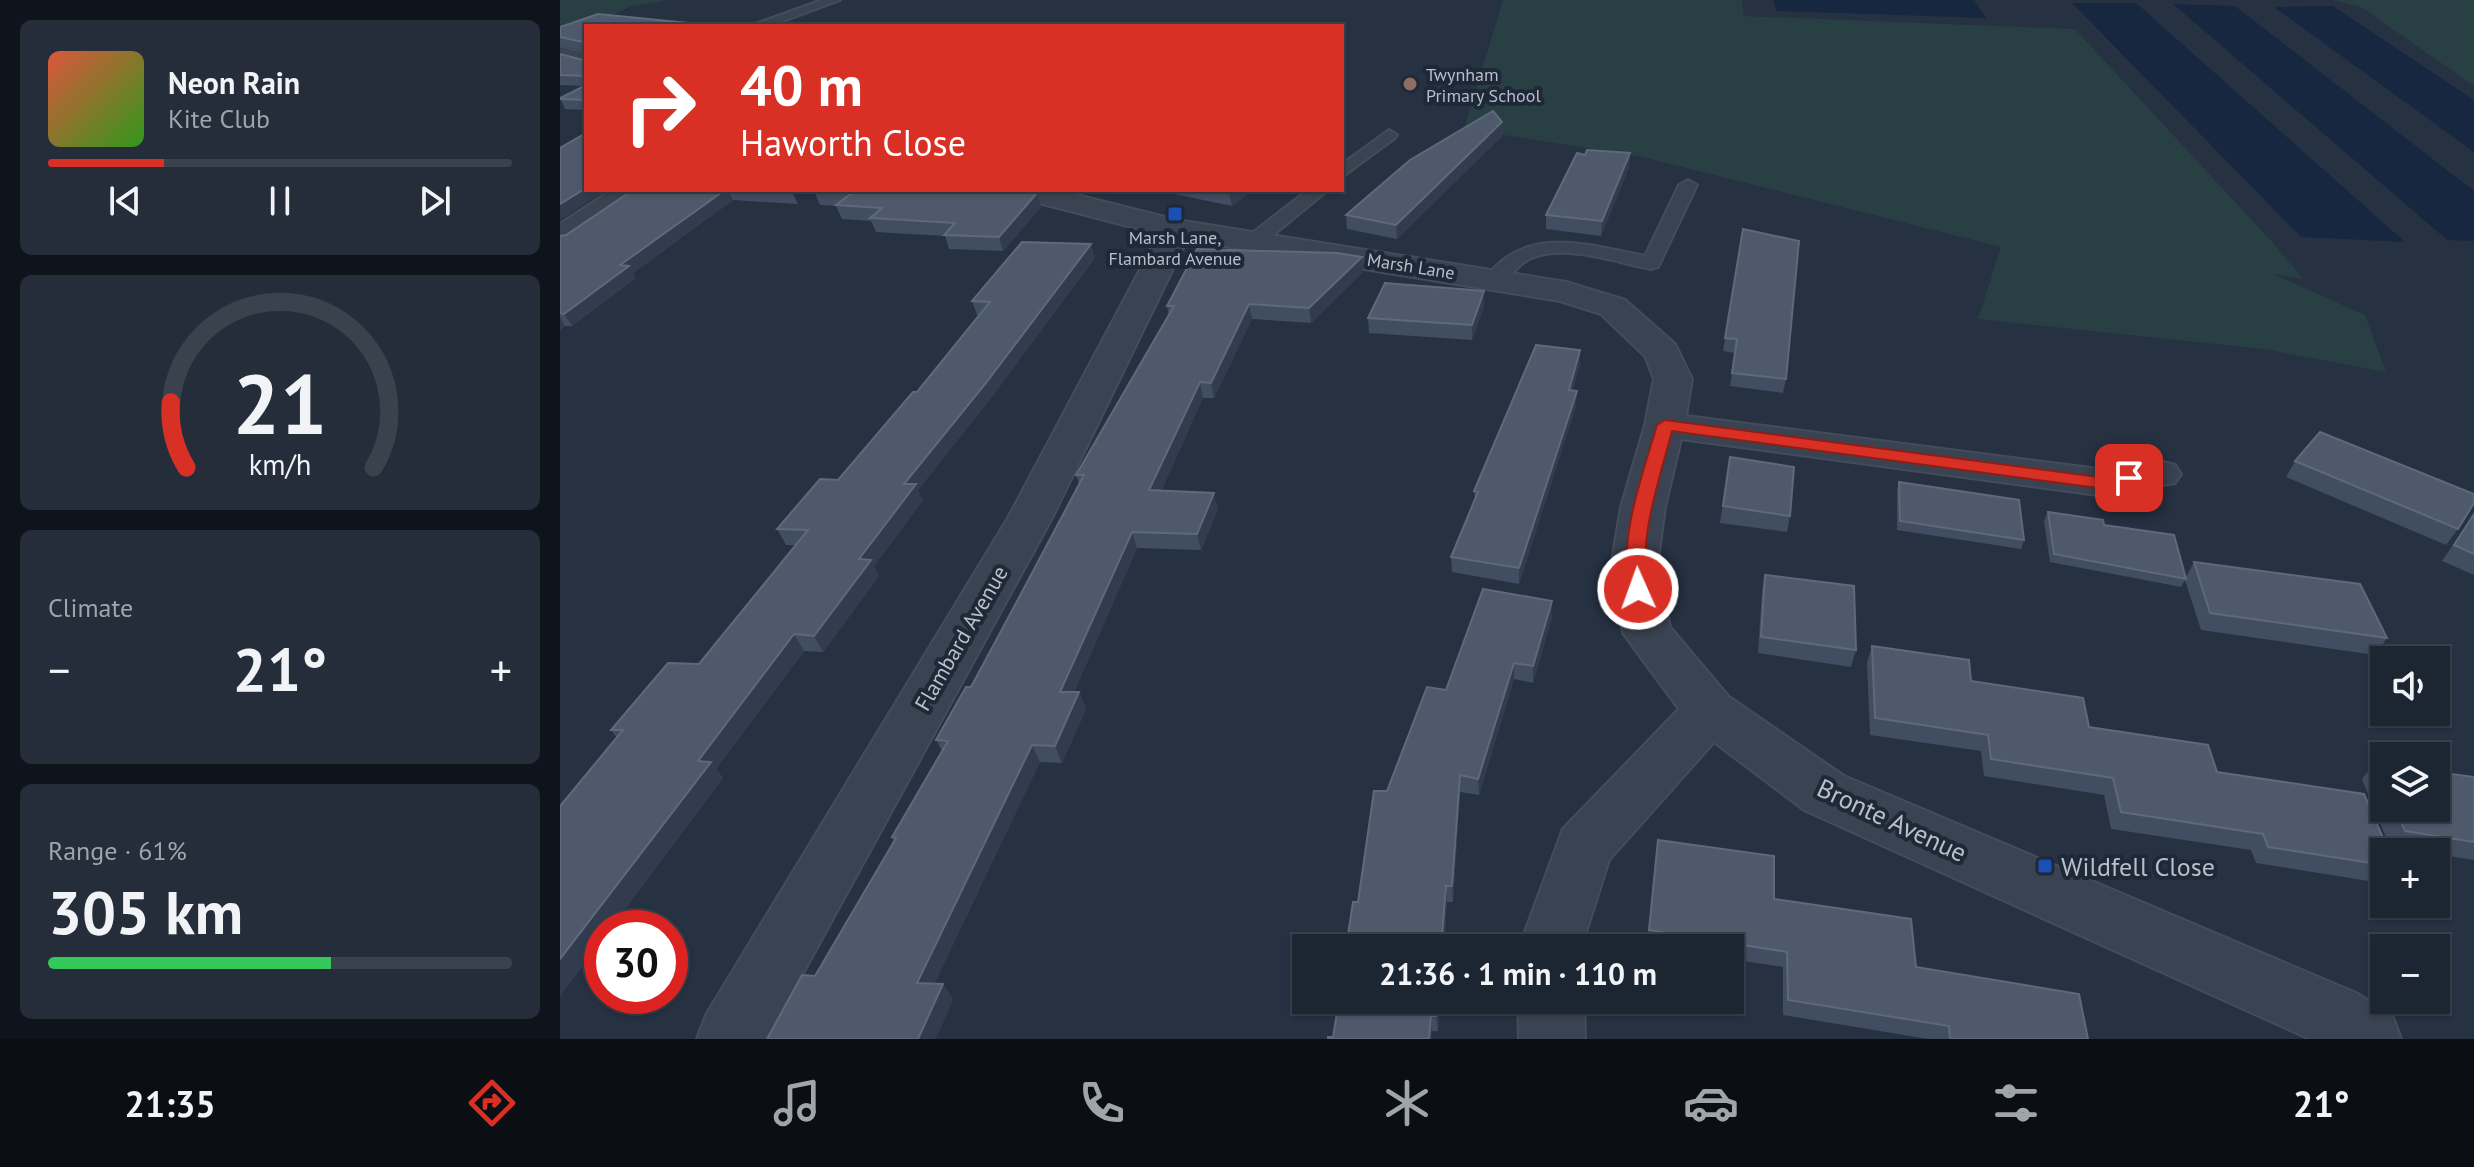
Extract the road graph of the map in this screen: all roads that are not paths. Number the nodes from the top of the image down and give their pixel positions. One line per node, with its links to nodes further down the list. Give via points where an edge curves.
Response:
1 (834, 0): 2 (lane)
2 (763, 24)
3 (560, 54): 4 (street)
4 (584, 60)
5 (1389, 135): 6 (lane)
6 (1344, 170)
7 (1688, 185): 14 (lane, via 1651,263 1574,250 1533,251 1510,262)
8 (629, 192): 12 (street)
9 (1029, 192): 11 (street, Marsh Lane)
10 (1316, 192): 13 (lane)
11 (1177, 229): 13 (street, Marsh Lane); 21 (street, Flambard Avenue, via 1030,518)
12 (560, 238)
13 (1254, 241): 14 (street, Marsh Lane)
14 (1494, 280): 15 (street, Marsh Lane, via 1566,292)
15 (1613, 307): 16 (street, Bronte Avenue, via 1662,352 1673,379)
16 (1665, 425): 17 (street, via 2098,482); 18 (street, Bronte Avenue, via 1643,507 1634,567 1647,633)
17 (2160, 474)
18 (1710, 711): 19 (street, via 1584,847); 23 (street, Bronte Avenue, via 1824,793 2319,1009)
19 (1555, 934)
20 (1551, 1014): 22 (street)
21 (730, 1039)
22 (1552, 1039)
23 (2368, 1039)

